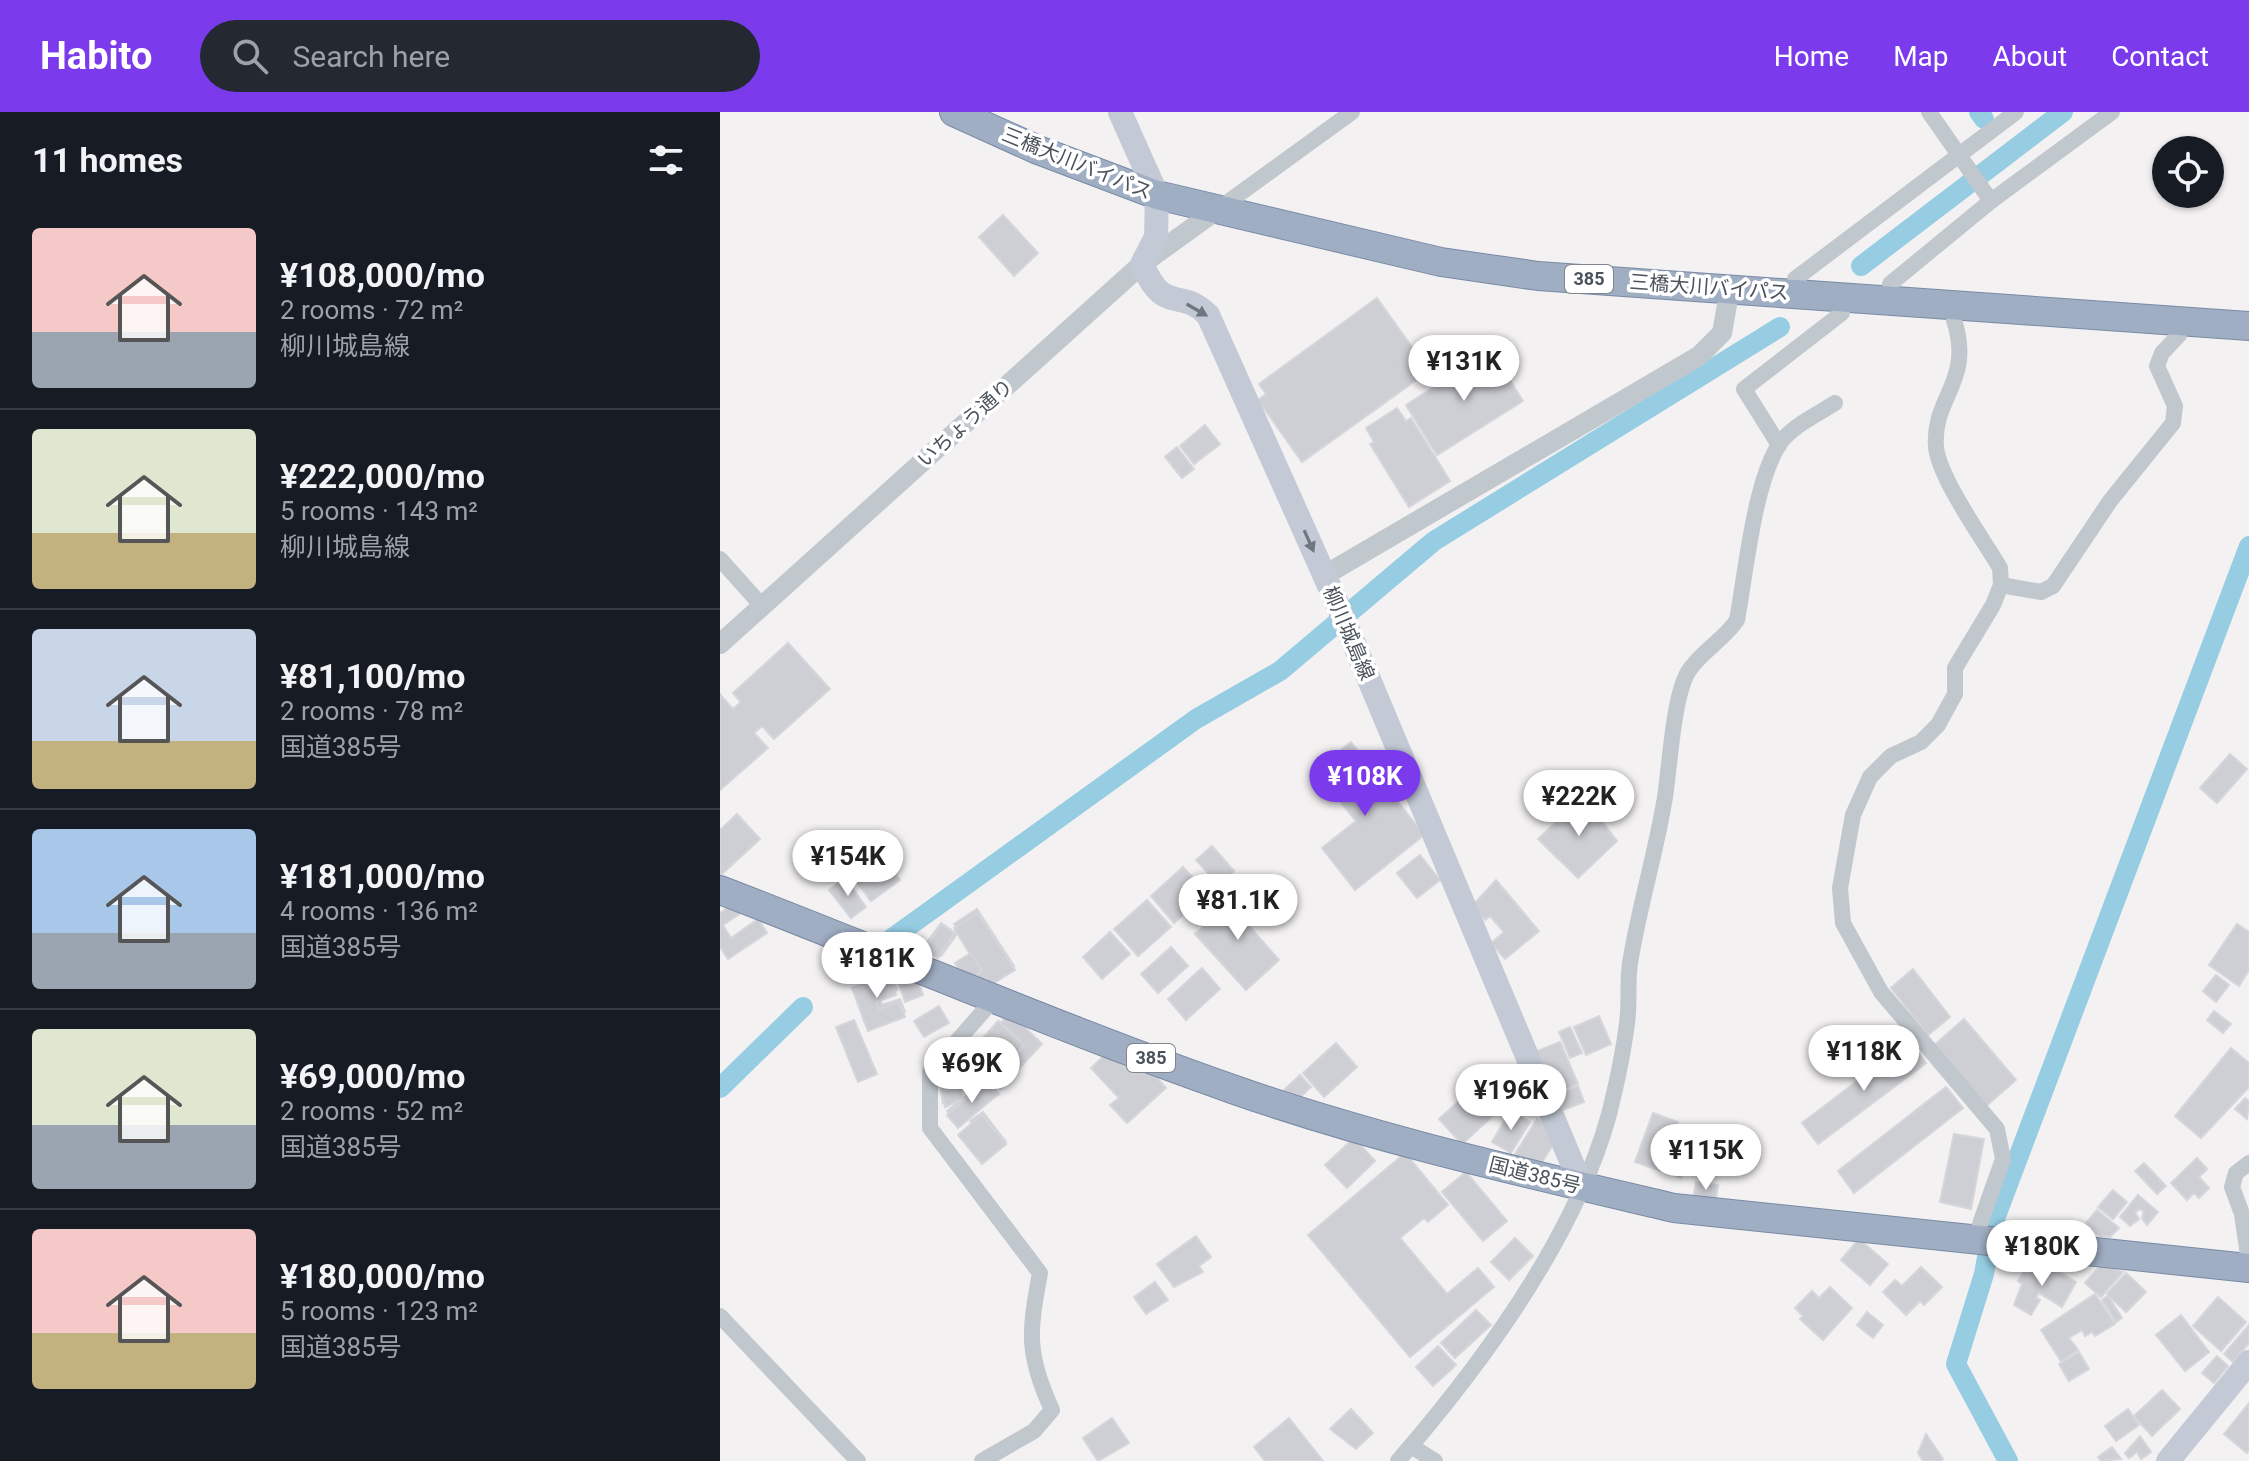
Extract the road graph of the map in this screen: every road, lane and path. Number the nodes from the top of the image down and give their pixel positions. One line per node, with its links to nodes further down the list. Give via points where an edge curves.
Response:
1 (954, 112): 8 (highway, 三橋大川バイパス / 385)
2 (1120, 112): 8 (main road)
3 (1352, 112): 10 (street)
4 (1929, 112): 7 (street)
5 (2016, 112): 7 (street)
6 (2112, 112): 9 (street)
7 (1960, 153): 9 (street); 12 (street)
8 (1157, 195): 10 (highway, 三橋大川バイパス / 385); 11 (main road, via 1156,237)
9 (1991, 201): 13 (street)
10 (1217, 210): 11 (street, いちょう通り); 14 (highway, 三橋大川バイパス / 385, via 1441,262 1538,276)
11 (1142, 264): 22 (main road, 柳川城島線, one-way to 22, via 1161,296 1208,315); 24 (street, いちょう通り)
12 (1795, 279)
13 (1890, 284)
14 (1730, 288): 17 (highway, 三橋大川バイパス / 385); 22 (street, via 1722,333 1699,356)
15 (1842, 313): 20 (street, via 1744,389)
16 (1954, 320): 23 (street, via 1962,347 1959,370 1938,423 1936,446 1941,466 2000,568)
17 (2249, 326)
18 (2179, 335): 23 (street, via 2157,366 2175,406 2166,433 2110,501 2053,586 2041,592)
19 (1835, 403): 20 (street)
20 (1779, 445): 29 (street, via 1762,489 1737,620 1688,672 1681,694 1660,827 1629,967 1628,1021 1619,1070)
21 (720, 559): 24 (street)
22 (1325, 575): 29 (main road, 柳川城島線)
23 (2001, 585): 30 (street, via 1955,668 1955,694 1938,725 1870,777 1853,815 1840,888 1843,923 1881,992 1997,1129 2003,1159)
24 (762, 606): 25 (street, いちょう通り)
25 (720, 644)
26 (720, 890): 27 (highway, 国道385号 / 385)
27 (994, 999): 29 (highway, 国道385号 / 385, via 1235,1090 1364,1131); 36 (street, via 930,1072 930,1128 1040,1273 1030,1350 1052,1410 1034,1431)
28 (2249, 1163): 31 (street, via 2236,1173 2232,1187 2242,1214)
29 (1588, 1188): 30 (highway, 国道385号 / 385, via 1674,1208); 34 (street, via 1508,1321)
30 (1974, 1241): 31 (highway, 国道385号 / 385)
31 (2249, 1265)
32 (720, 1316): 35 (street)
33 (2249, 1362): 39 (main road)
34 (1411, 1446): 37 (street); 38 (street)
35 (858, 1461)
36 (982, 1461)
37 (1398, 1461)
38 (1435, 1461)
39 (2168, 1461)

